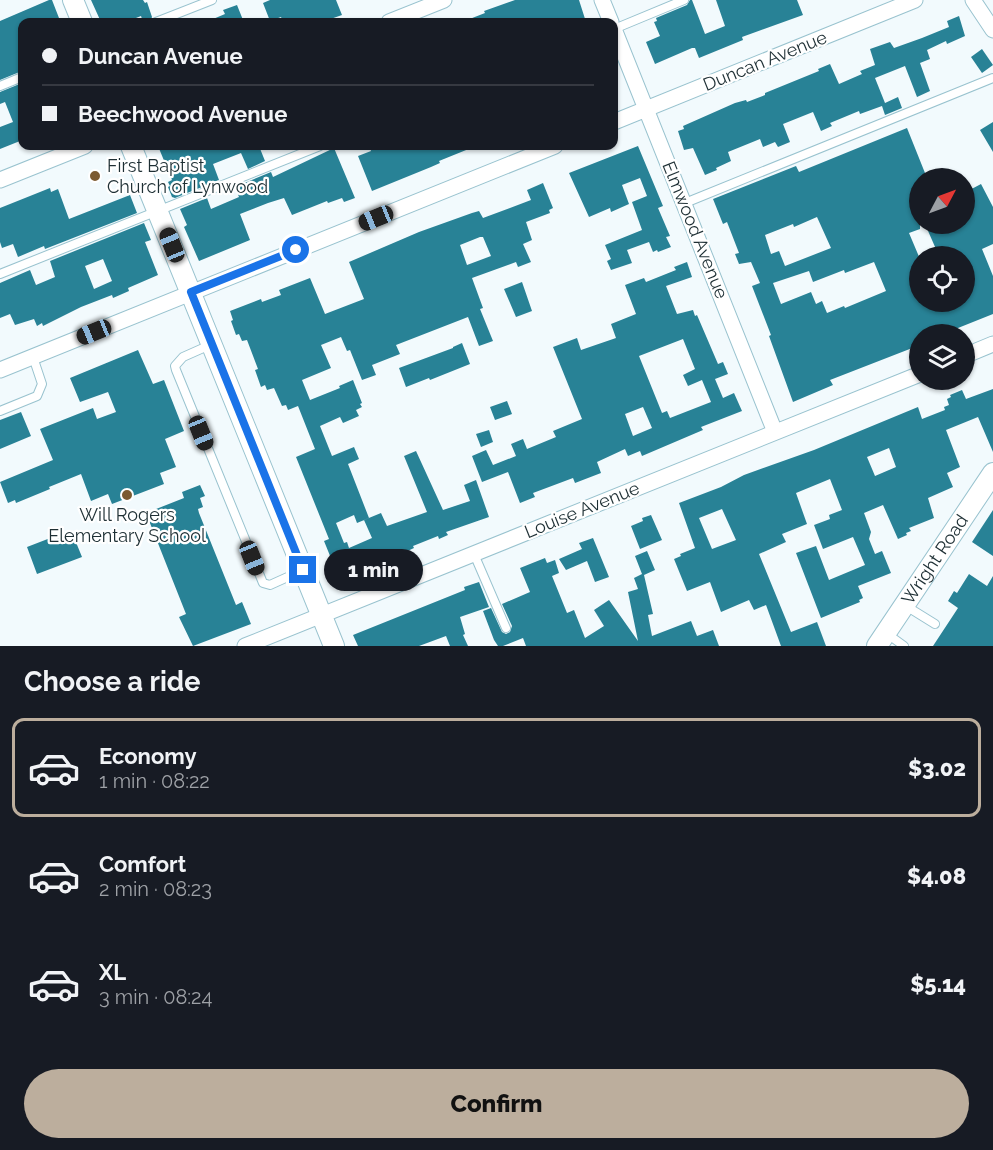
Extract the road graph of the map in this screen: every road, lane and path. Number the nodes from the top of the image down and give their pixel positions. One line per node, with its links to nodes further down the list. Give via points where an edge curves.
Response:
1 (73, 0): 8 (street)
2 (212, 0): 9 (lane)
3 (444, 0): 10 (street)
4 (602, 0): 11 (street)
5 (684, 0): 12 (lane)
6 (915, 0): 18 (street, Duncan Avenue)
7 (973, 0): 13 (street)
8 (80, 18)
9 (166, 18)
10 (399, 18)
11 (609, 18)
12 (618, 27)
13 (993, 30)
14 (618, 39): 18 (street, Elmwood Avenue)
15 (993, 78): 25 (lane)
16 (18, 79): 17 (lane)
17 (0, 86)
18 (646, 109): 19 (street, Duncan Avenue); 25 (street, Elmwood Avenue)
19 (618, 120)
20 (74, 150): 24 (street)
21 (133, 150): 26 (street)
22 (310, 150): 26 (lane)
23 (545, 150): 28 (street)
24 (0, 180)
25 (685, 203): 36 (street, Elmwood Avenue)
26 (157, 210): 27 (lane); 28 (street)
27 (0, 274)
28 (191, 292): 29 (street); 32 (street)
29 (212, 344): 39 (street); 39 (lane, via 183,357 176,370 263,583 270,585)
30 (993, 344): 31 (street)
31 (975, 351)
32 (33, 357): 33 (street); 35 (lane, via 41,390 37,396)
33 (0, 370)
34 (909, 378): 36 (street, Louise Avenue)
35 (0, 411)
36 (775, 432): 38 (street, Louise Avenue)
37 (993, 473): 40 (street, Wright Road)
38 (474, 554): 41 (street, Louise Avenue); 43 (lane)
39 (303, 570): 41 (street)
40 (904, 605): 42 (lane); 44 (street, Wright Road)
41 (321, 615): 45 (street, Louise Avenue); 46 (street)
42 (936, 624)
43 (506, 628)
44 (881, 639): 47 (lane)
45 (245, 646)
46 (334, 646)
47 (904, 646)

